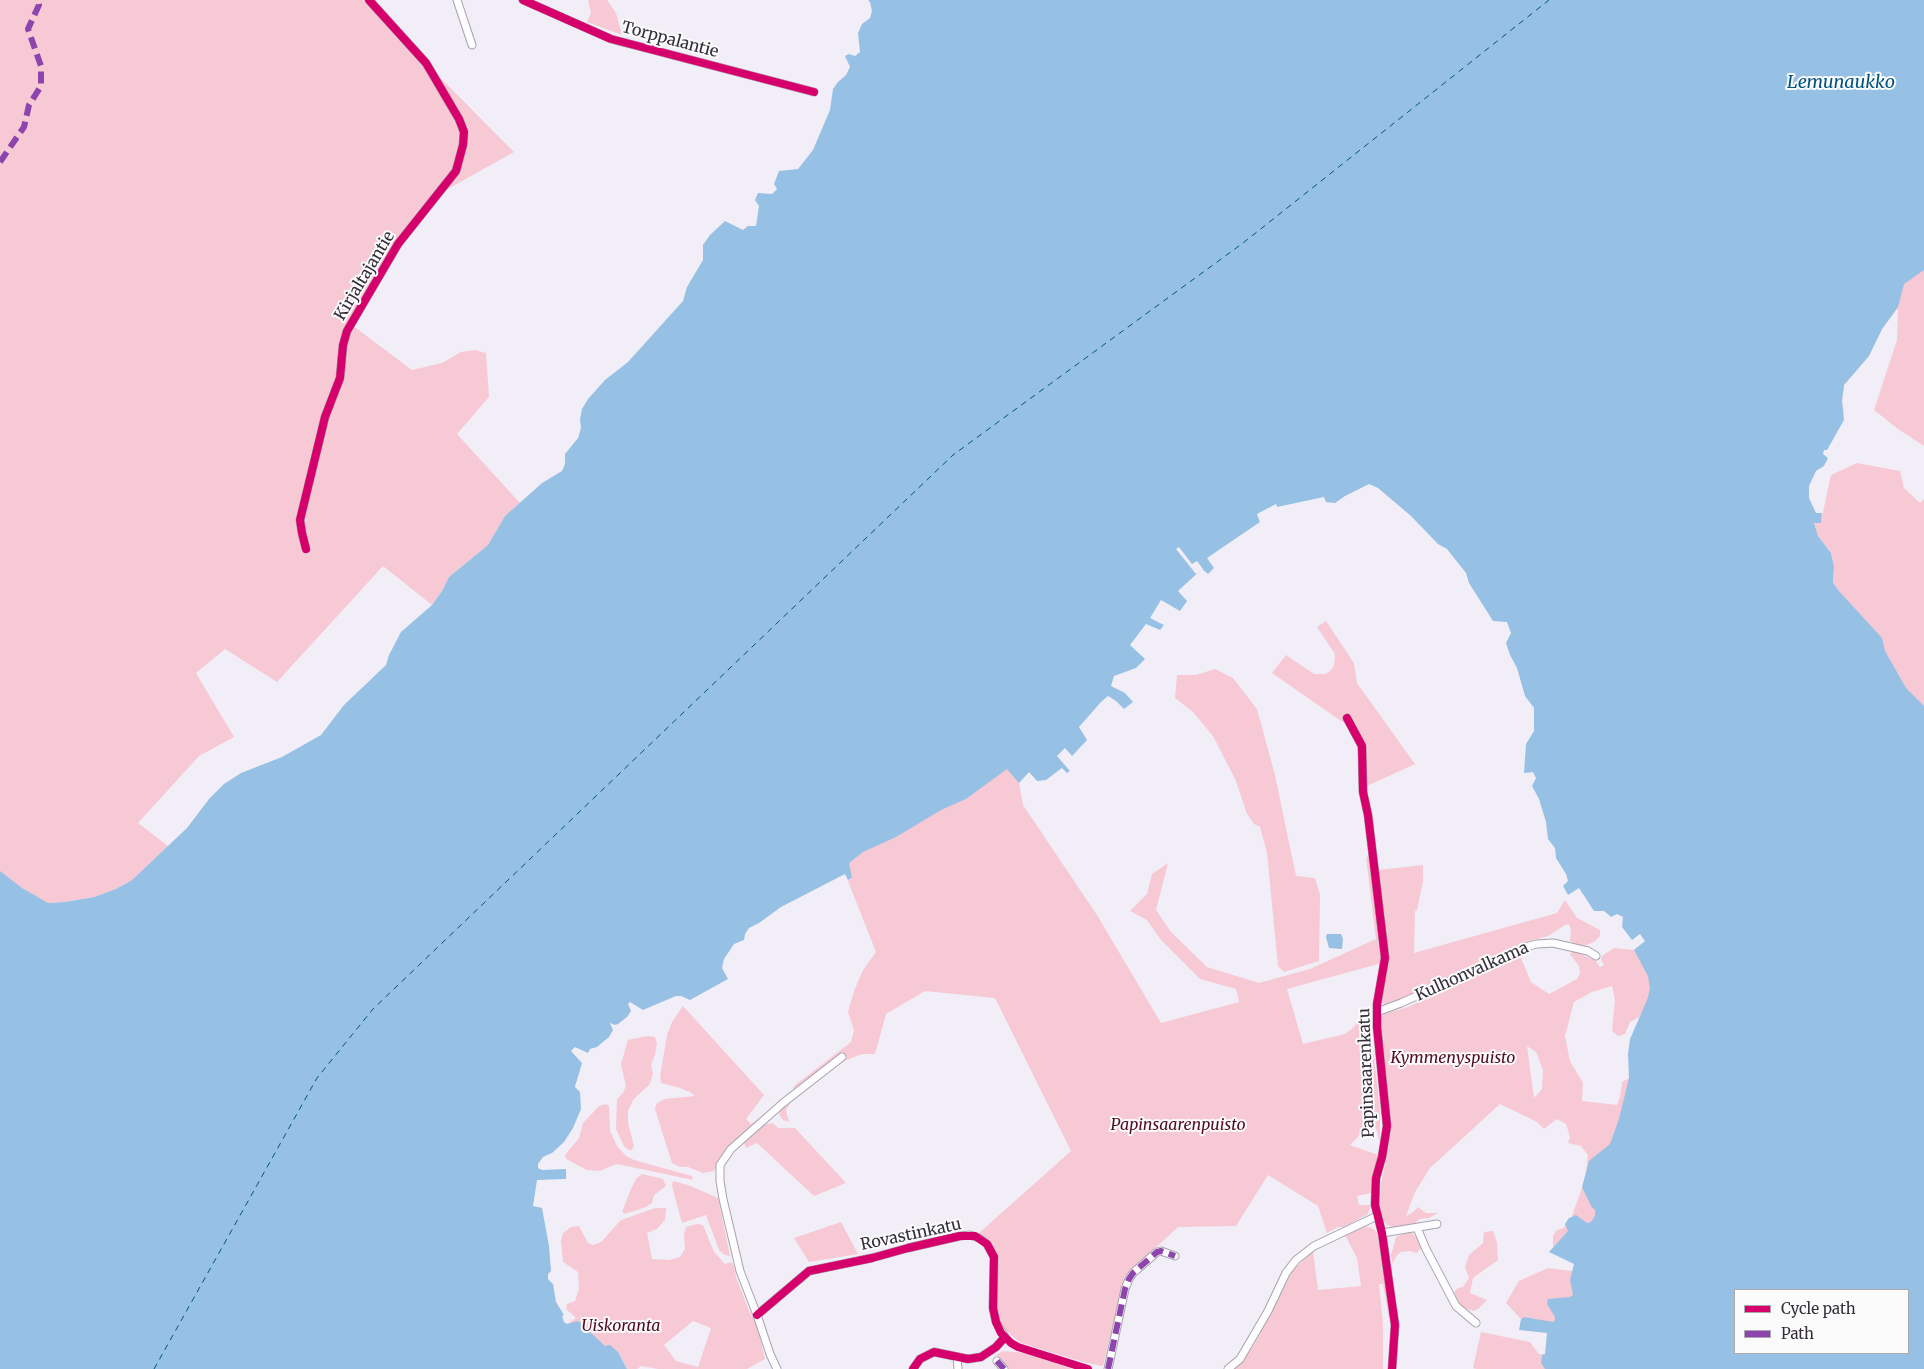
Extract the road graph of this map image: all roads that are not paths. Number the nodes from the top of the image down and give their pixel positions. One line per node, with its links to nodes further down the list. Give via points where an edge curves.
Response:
1 (369, 0): 6 (street, Kirjaltajantie, via 426,63 459,119 464,132 463,145 456,171 398,244 347,332 340,378 325,417 300,520)
2 (457, 0): 4 (street)
3 (523, 0): 5 (street, Torppalantie, via 611,39)
4 (472, 45)
5 (814, 92)
6 (306, 549)
7 (1347, 718): 9 (street, Papinsaarenkatu, via 1362,746 1363,792 1385,958)
8 (1596, 956): 9 (street, Kulhonvalkama, via 1552,943 1531,945)
9 (1377, 1012): 11 (street, Papinsaarenkatu, via 1386,1126 1376,1178)
10 (842, 1058): 16 (street, via 730,1149 720,1165 731,1237 744,1283)
11 (1376, 1216): 14 (street, Papinsaarenkatu); 25 (street, via 1314,1246 1296,1260 1240,1359)
12 (1437, 1224): 13 (street)
13 (1417, 1228): 14 (street); 17 (street, via 1456,1306)
14 (1382, 1233): 26 (street, Papinsaarenkatu, via 1395,1325)
15 (1174, 1256): 24 (street, via 1157,1252 1129,1279)
16 (758, 1315): 18 (street, Rovastinkatu, via 809,1271 970,1235 983,1240 994,1257 993,1308 1005,1338 981,1357); 20 (street)
17 (1476, 1323)
18 (957, 1357): 21 (street, via 931,1353); 22 (street)
19 (997, 1361): 23 (street)
20 (777, 1369)
21 (913, 1369)
22 (958, 1369)
23 (1004, 1369)
24 (1108, 1369)
25 (1228, 1369)
26 (1392, 1369)

